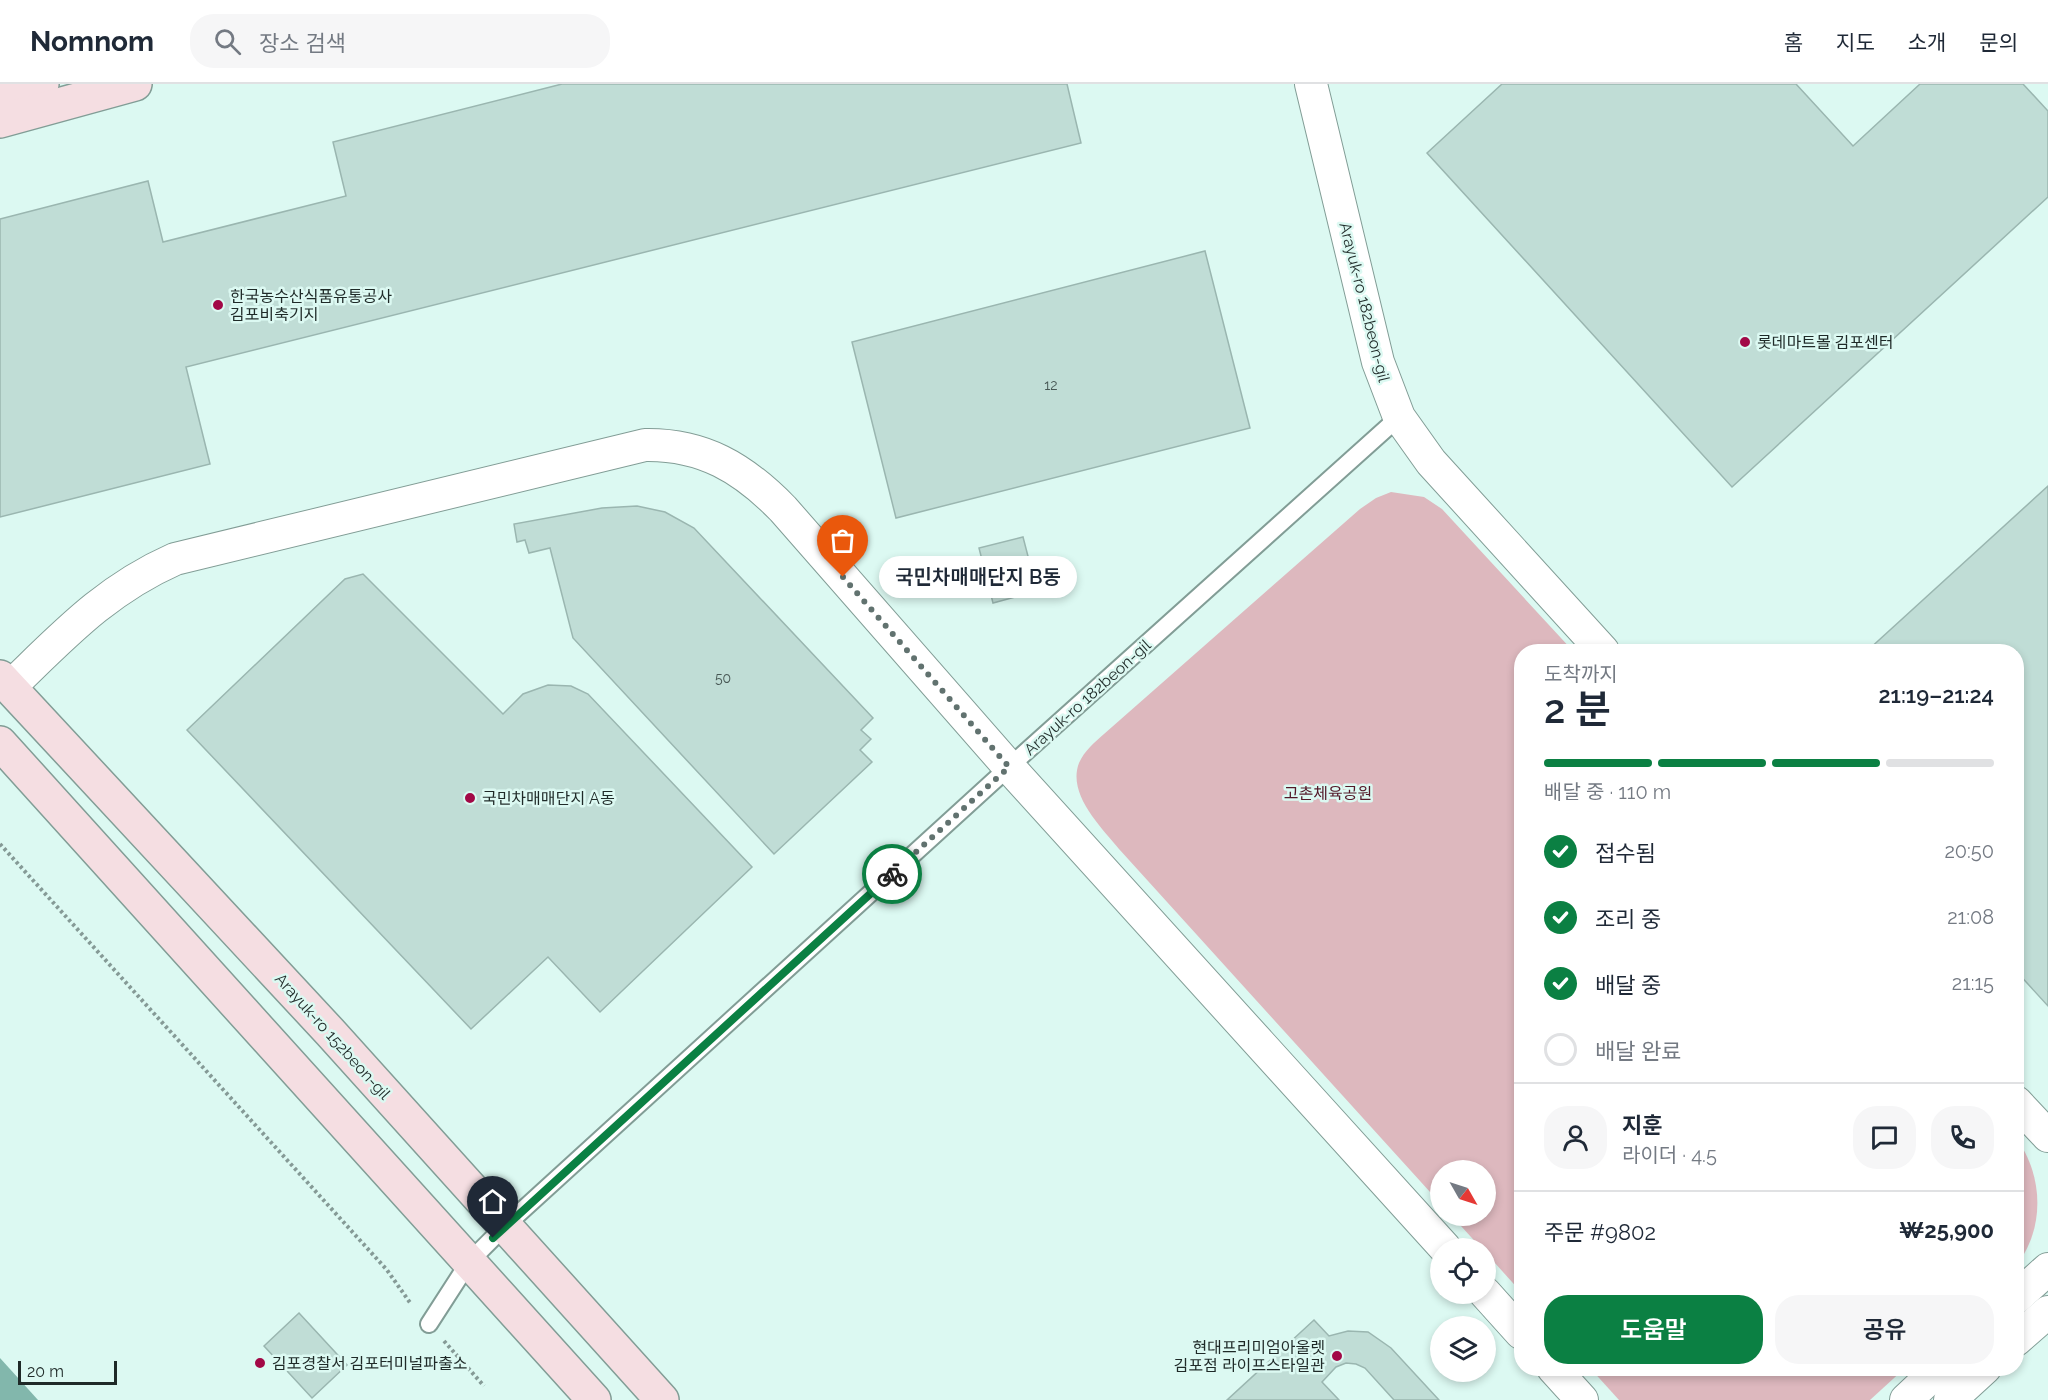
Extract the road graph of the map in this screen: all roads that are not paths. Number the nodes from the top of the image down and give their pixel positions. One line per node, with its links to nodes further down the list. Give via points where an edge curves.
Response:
1 (42, 84): 4 (street)
2 (135, 84): 5 (street)
3 (1311, 84): 6 (street, Arayuk-ro 182beon-gil, via 1378,362)
4 (0, 94)
5 (0, 121)
6 (1399, 417): 7 (street, via 1431,462); 10 (lane, Arayuk-ro 182beon-gil)
7 (1597, 644)
8 (5, 682): 10 (street, via 112,592 175,559 618,450 669,445 721,459 764,489); 13 (street, Arayuk-ro 152beon-gil)
9 (0, 743): 15 (street)
10 (1009, 767): 13 (lane, Arayuk-ro 182beon-gil); 14 (street)
11 (2024, 1111): 12 (street)
12 (2048, 1137)
13 (505, 1226): 15 (lane, Arayuk-ro 182beon-gil); 27 (street, Arayuk-ro 152beon-gil)
14 (1436, 1238)
15 (469, 1262): 20 (lane, Arayuk-ro 182beon-gil); 26 (street)
16 (2048, 1269): 17 (street)
17 (2024, 1291)
18 (1495, 1304): 21 (street)
19 (2048, 1312): 22 (street)
20 (429, 1324)
21 (1514, 1325)
22 (2024, 1333)
23 (1560, 1376): 28 (street)
24 (1932, 1376): 29 (street)
25 (1976, 1376): 30 (street)
26 (594, 1400)
27 (662, 1400)
28 (1582, 1400)
29 (1906, 1400)
30 (1950, 1400)

